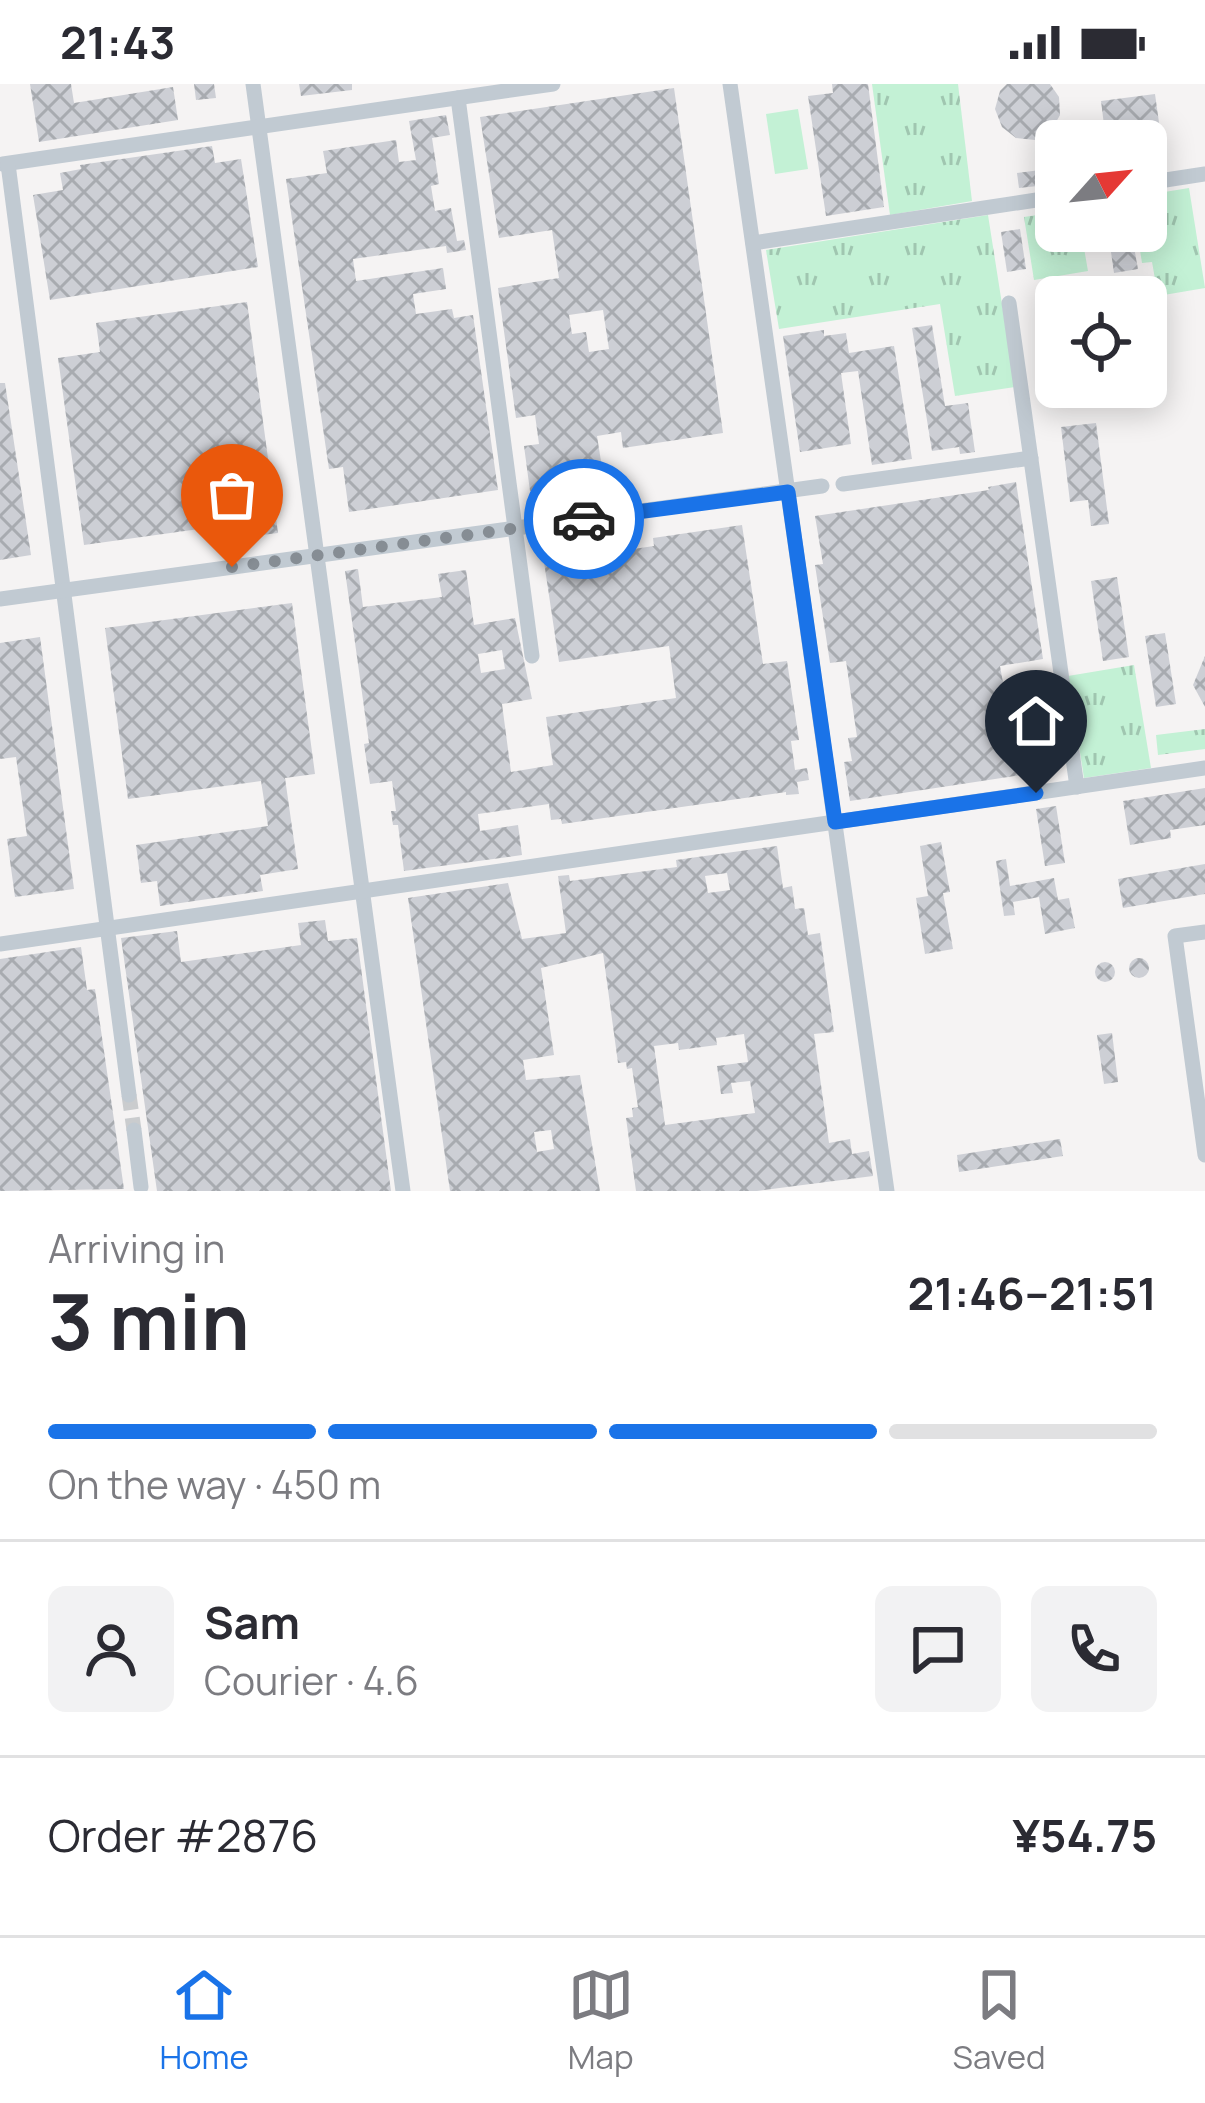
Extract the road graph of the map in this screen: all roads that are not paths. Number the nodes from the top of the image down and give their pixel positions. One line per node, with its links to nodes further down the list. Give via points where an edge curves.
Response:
1 (253, 84): 5 (lane)
2 (554, 84): 4 (lane)
3 (730, 84): 10 (lane)
4 (458, 98): 5 (lane); 16 (lane)
5 (259, 127): 6 (lane); 17 (lane)
6 (4, 164): 18 (lane)
7 (1205, 174): 8 (lane)
8 (1167, 180)
9 (1035, 200): 10 (lane)
10 (753, 243): 15 (lane)
11 (1009, 303): 12 (lane)
12 (1031, 458): 13 (lane); 22 (lane)
13 (843, 484)
14 (822, 486): 15 (lane)
15 (788, 492): 16 (lane); 23 (lane)
16 (515, 529): 17 (lane); 20 (lane)
17 (317, 556): 18 (lane); 24 (lane)
18 (64, 590): 19 (lane); 25 (lane)
19 (0, 599)
20 (532, 656)
21 (1205, 768): 22 (lane)
22 (1077, 787): 23 (lane)
23 (835, 822): 24 (lane); 33 (lane)
24 (362, 891): 25 (lane); 32 (lane)
25 (108, 928): 27 (lane); 28 (lane)
26 (1205, 932): 30 (lane, via 1175,936)
27 (0, 944)
28 (129, 1095)
29 (134, 1130): 31 (lane)
30 (1205, 1155)
31 (141, 1186)
32 (403, 1191)
33 (887, 1191)

